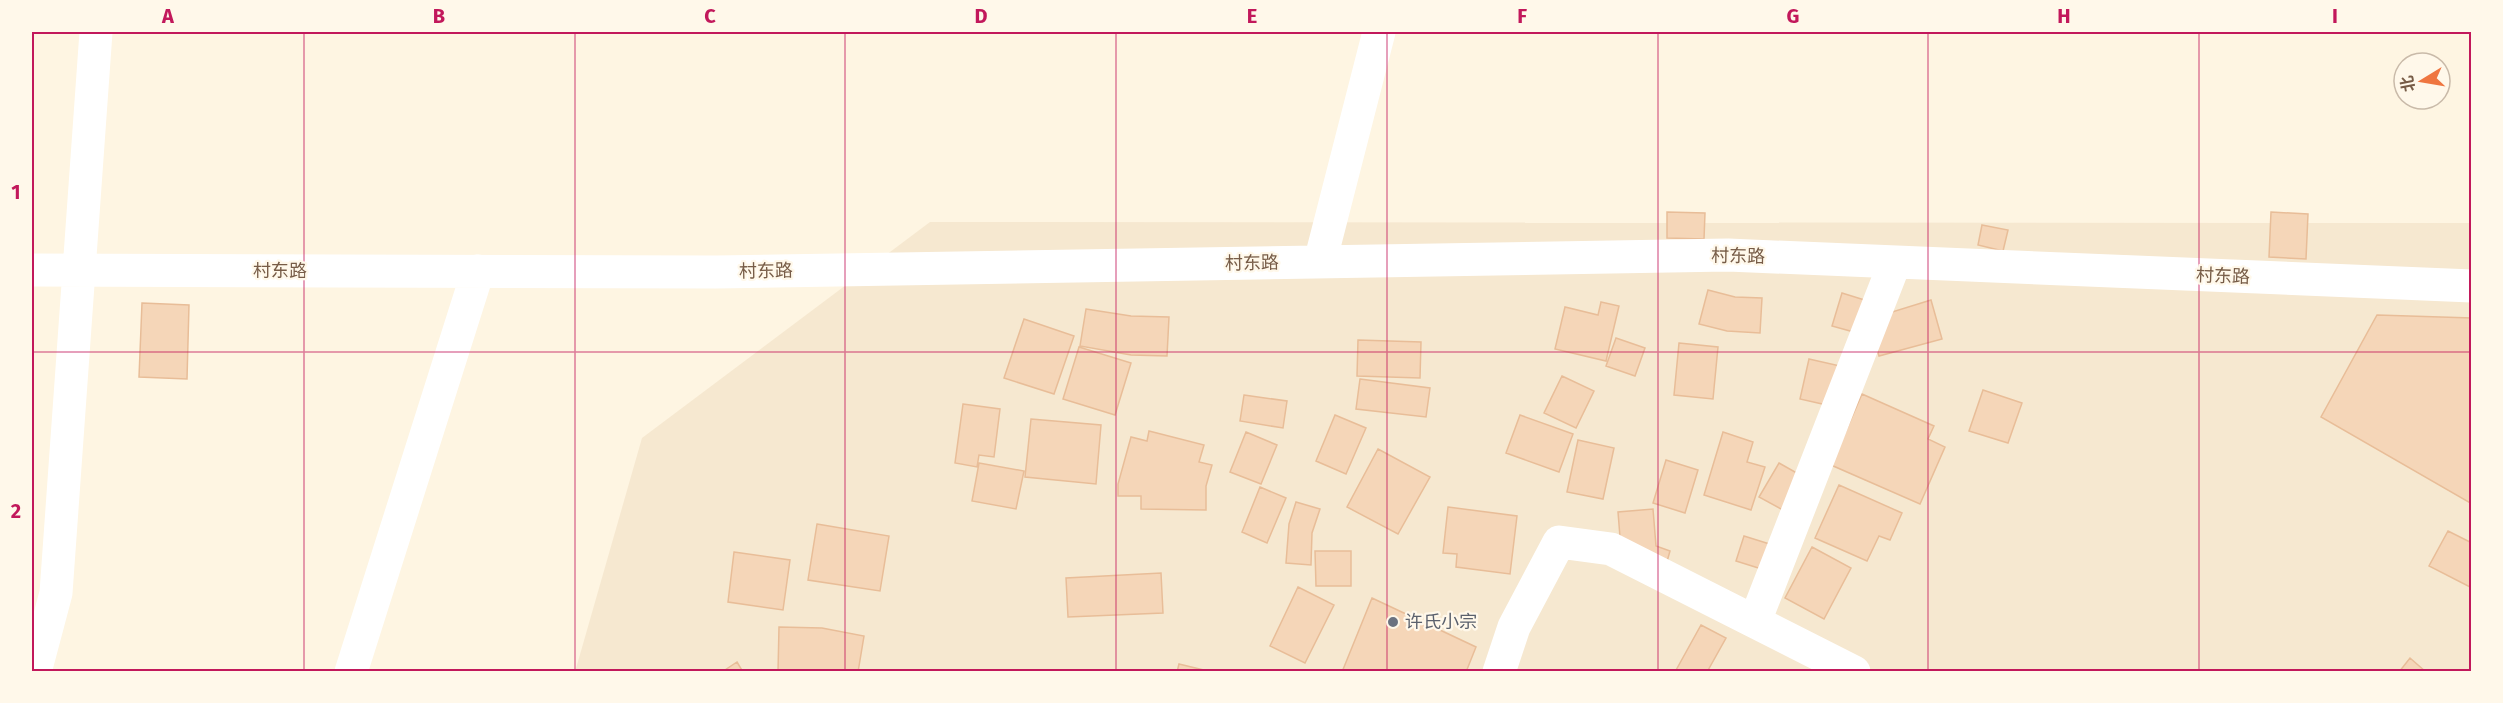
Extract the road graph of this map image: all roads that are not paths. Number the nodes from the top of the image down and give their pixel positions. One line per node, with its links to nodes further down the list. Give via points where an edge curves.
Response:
1 (96, 32): 6 (street)
2 (1379, 32): 3 (street)
3 (1320, 262): 4 (street, 村东路, via 1728,255); 7 (street, 村东路, via 716,272)
4 (1896, 262): 8 (street, 村东路); 9 (street)
5 (32, 270): 6 (street, 村东路)
6 (80, 271): 7 (street, 村东路); 10 (street, via 56,593)
7 (478, 271): 11 (street)
8 (2472, 286)
9 (1755, 621): 12 (street, via 1611,549 1559,542 1514,627); 13 (street)
10 (35, 672)
11 (351, 672)
12 (1498, 672)
13 (1854, 672)

